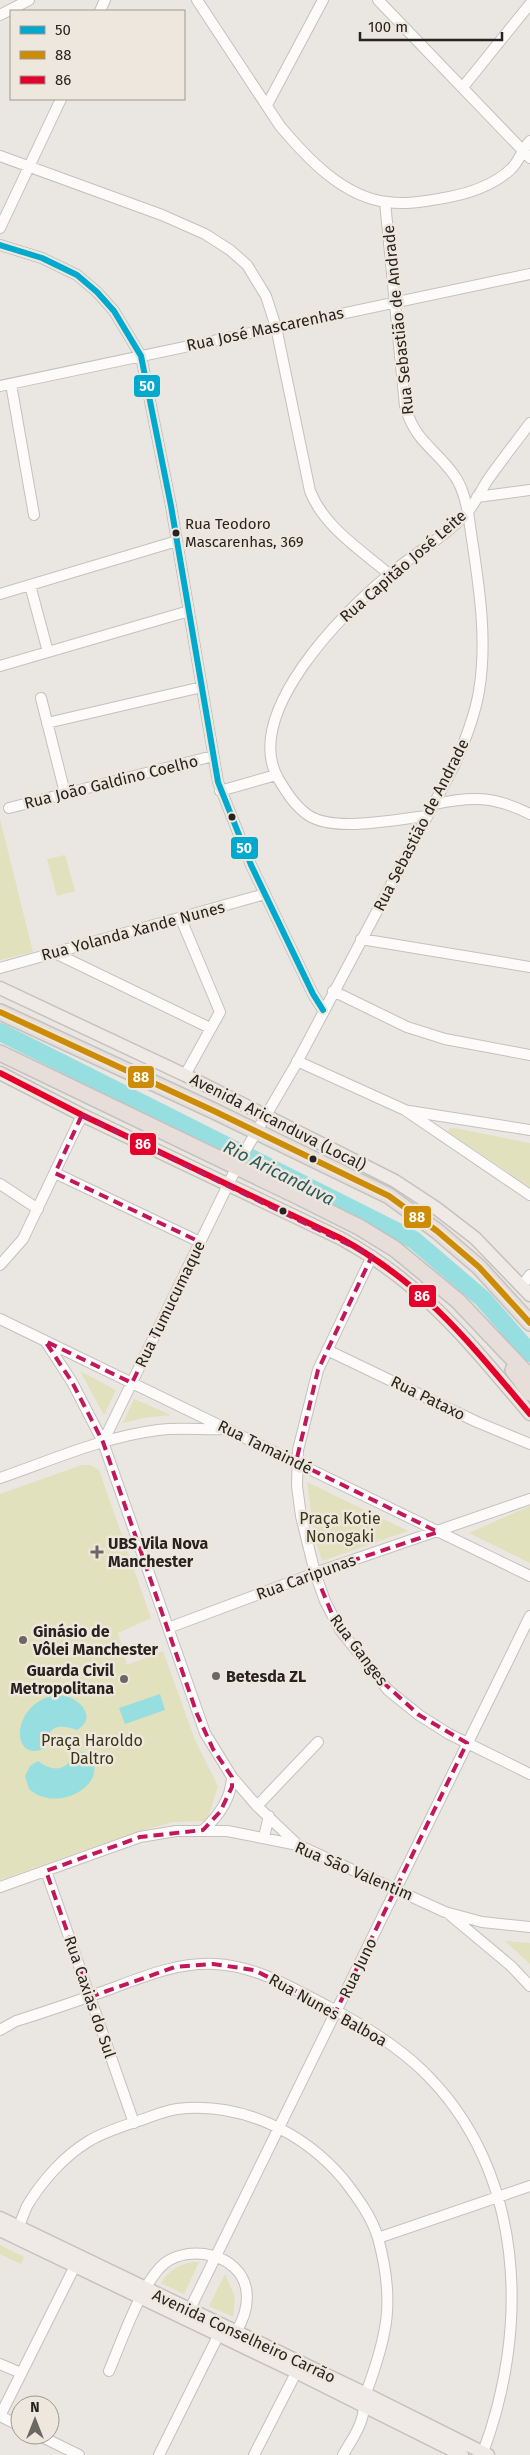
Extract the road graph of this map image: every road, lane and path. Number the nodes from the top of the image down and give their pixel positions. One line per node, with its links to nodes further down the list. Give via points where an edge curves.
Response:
1 (29, 0): 6 (street)
2 (197, 0): 9 (street)
3 (324, 0): 9 (street)
4 (378, 0): 7 (street)
5 (530, 4): 7 (street)
6 (0, 15)
7 (463, 87): 11 (street)
8 (61, 100): 14 (street)
9 (266, 105): 15 (street, via 294,144 322,170 365,196)
10 (530, 141): 11 (street)
11 (522, 149): 13 (street); 15 (street, via 510,170 484,186 458,196 424,202)
12 (0, 156): 14 (street)
13 (530, 158)
14 (28, 166): 16 (street); 20 (street, via 162,215 205,234 230,250 247,265 260,284)
15 (385, 202): 19 (street, Rua Sebastião de Andrade)
16 (0, 228)
17 (0, 245): 21 (street, via 42,258 77,275 114,311)
18 (530, 274): 19 (street, Rua José Mascarenhas)
19 (394, 302): 20 (street, Rua José Mascarenhas); 27 (street, Rua Sebastião de Andrade, via 409,420 418,436 455,476 464,493)
20 (276, 327): 21 (street, Rua José Mascarenhas); 30 (street, via 315,504 330,523)
21 (141, 356): 22 (street, Rua José Mascarenhas); 29 (street)
22 (11, 384): 23 (street, Rua José Mascarenhas); 28 (street)
23 (0, 386)
24 (530, 423): 26 (street, Rua Capitão José Leite)
25 (530, 490): 26 (street)
26 (477, 498): 27 (street, Rua Capitão José Leite)
27 (468, 512): 30 (street, Rua Capitão José Leite); 43 (street, Rua Sebastião de Andrade, via 483,637 479,692 466,739)
28 (34, 515)
29 (177, 541): 31 (street); 33 (street)
30 (389, 574): 40 (street, Rua Capitão José Leite, via 332,628 281,701 271,746)
31 (30, 585): 32 (street); 34 (street)
32 (0, 594)
33 (189, 611): 34 (street); 36 (street)
34 (48, 652): 35 (street)
35 (0, 666)
36 (202, 687): 38 (street); 39 (street)
37 (41, 698): 38 (street)
38 (47, 724): 42 (street)
39 (213, 756): 41 (street); 42 (street, Rua João Galdino Coelho)
40 (276, 775): 41 (street); 46 (street, Rua Capitão José Leite, via 297,806 320,821 340,824)
41 (220, 791): 47 (street)
42 (65, 793): 44 (street, Rua João Galdino Coelho)
43 (434, 804): 45 (street, via 484,799 506,802); 46 (street, Rua Sebastião de Andrade)
44 (9, 808)
45 (530, 814)
46 (427, 816): 49 (street, Rua Sebastião de Andrade)
47 (265, 894): 48 (street, Rua Yolanda Xande Nunes); 55 (street)
48 (181, 919): 50 (street, Rua Yolanda Xande Nunes); 57 (street, via 219,1009 219,1015)
49 (361, 939): 51 (street); 54 (street, Rua Sebastião de Andrade)
50 (55, 953): 52 (street, Rua Yolanda Xande Nunes); 57 (street)
51 (530, 967)
52 (0, 968)
53 (0, 988): 62 (main road, Avenida Aricanduva (Local))
54 (333, 991): 55 (street, Rua Sebastião de Andrade); 59 (street, via 407,1027 445,1039)
55 (323, 1010): 60 (street, Rua Sebastião de Andrade)
56 (0, 1012): 67 (highway)
57 (210, 1028): 62 (street)
58 (0, 1053): 68 (highway)
59 (530, 1055)
60 (297, 1061): 63 (street); 65 (street, Rua Sebastião de Andrade)
61 (0, 1073): 64 (main road)
62 (185, 1074): 65 (main road, Avenida Aricanduva (Local))
63 (405, 1110): 66 (street); 72 (street)
64 (82, 1115): 69 (street); 71 (main road)
65 (265, 1115): 67 (street, Rua Sebastião de Andrade); 78 (main road, Avenida Aricanduva (Local), via 395,1181 436,1208 475,1238)
66 (530, 1130)
67 (254, 1135): 68 (street, Rua Sebastião de Andrade); 81 (highway, via 389,1196 437,1231 479,1268)
68 (239, 1163): 71 (street, Rua Tumucumaque); 79 (highway, via 395,1249)
69 (54, 1173): 73 (street); 74 (street)
70 (0, 1184): 73 (street)
71 (228, 1184): 74 (street, Rua Tumucumaque); 75 (main road)
72 (530, 1195)
73 (38, 1209): 76 (street, via 23,1239)
74 (200, 1242): 85 (street, Rua Tumucumaque)
75 (372, 1256): 83 (street, Rua Ganges); 87 (main road, via 401,1276 452,1322)
76 (0, 1265)
77 (530, 1275): 78 (street)
78 (526, 1290)
79 (470, 1313): 84 (highway); 86 (highway)
80 (0, 1319): 82 (street, Rua Tamaindé)
81 (530, 1323)
82 (45, 1341): 85 (street, Rua Tamaindé); 89 (street, via 72,1382)
83 (327, 1350): 90 (street, Rua Pataxo); 91 (street, Rua Ganges, via 311,1390)
84 (530, 1377)
85 (132, 1383): 88 (street, Rua Tamaindé); 89 (street, Rua Tumucumaque)
86 (530, 1393)
87 (530, 1414)
88 (228, 1430): 89 (street, via 168,1429); 91 (street, Rua Tamaindé)
89 (103, 1442): 92 (street); 98 (street)
90 (530, 1444)
91 (296, 1462): 94 (street, Rua Tamaindé); 95 (street, Rua Ganges, via 301,1516)
92 (0, 1478)
93 (530, 1499): 94 (street, Rua Caripunas)
94 (438, 1532): 95 (street, Rua Caripunas); 96 (street, Rua Tamaindé)
95 (315, 1574): 98 (street, Rua Caripunas); 100 (street, Rua Ganges, via 334,1618 388,1690 419,1715)
96 (530, 1576)
97 (530, 1616): 100 (street, Rua Juno)
98 (168, 1628): 102 (street, via 205,1733)
99 (318, 1742): 103 (street)
100 (467, 1743): 101 (street, Rua Ganges); 110 (street, Rua Juno)
101 (530, 1774)
102 (232, 1778): 103 (street); 105 (street, via 225,1804)
103 (257, 1806): 104 (street)
104 (269, 1816): 106 (street); 107 (street)
105 (203, 1830): 106 (street, Rua São Valentim); 108 (street, Rua São Valentim, via 140,1837)
106 (264, 1837): 107 (street, Rua São Valentim)
107 (298, 1844): 110 (street, Rua São Valentim)
108 (46, 1870): 109 (street, Rua São Valentim); 114 (street, Rua Caxias do Sul)
109 (0, 1887)
110 (396, 1888): 111 (street, Rua São Valentim); 115 (street, Rua Juno)
111 (445, 1912): 112 (street, via 482,1922); 113 (street, via 511,1966)
112 (530, 1927)
113 (530, 1986)
114 (90, 1997): 115 (street, Rua Nunes Balboa, via 175,1967 212,1964 254,1970); 116 (street, Rua Nunes Balboa); 117 (street, Rua Caxias do Sul)
115 (336, 2011): 118 (street, Rua Juno); 120 (street, Rua Nunes Balboa, via 392,2046 437,2086 477,2140)
116 (0, 2030)
117 (134, 2122): 118 (street, via 176,2109 208,2108 249,2116); 123 (street, via 88,2141 62,2163 38,2189)
118 (279, 2129): 124 (street, via 300,2140 334,2168 365,2210); 125 (street, Rua Juno)
119 (530, 2186): 120 (street)
120 (502, 2195): 124 (street); 139 (street, Rua Nunes Balboa, via 515,2243 520,2320 510,2380)
121 (0, 2218): 123 (main road, Avenida Conselheiro Carrão)
122 (0, 2230): 123 (main road, Avenida Conselheiro Carrão)
123 (16, 2232): 126 (main road, Avenida Conselheiro Carrão)
124 (378, 2238): 135 (street, via 387,2286 387,2323 380,2356)
125 (216, 2256): 127 (street, via 196,2253 173,2258 156,2273); 128 (street, Rua Juno); 130 (street, via 237,2271 246,2288 245,2310)
126 (77, 2262): 127 (main road, Avenida Conselheiro Carrão); 134 (street)
127 (144, 2294): 128 (main road, Avenida Conselheiro Carrão); 133 (street)
128 (187, 2315): 129 (main road, Avenida Conselheiro Carrão)
129 (220, 2330): 130 (main road, Avenida Conselheiro Carrão); 132 (main road, Avenida Conselheiro Carrão); 141 (street)
130 (236, 2332): 132 (main road, Avenida Conselheiro Carrão)
131 (0, 2364): 134 (street)
132 (298, 2368): 135 (main road, Avenida Conselheiro Carrão); 142 (street)
133 (109, 2371)
134 (21, 2373): 136 (street)
135 (364, 2399): 139 (main road, Avenida Conselheiro Carrão); 143 (street, via 362,2421); 144 (main road, Avenida Conselheiro Carrão)
136 (0, 2416)
137 (56, 2445): 138 (street)
138 (68, 2452): 140 (street)
139 (485, 2454)
140 (79, 2455)
141 (159, 2455)
142 (254, 2455)
143 (343, 2455)
144 (462, 2455)

